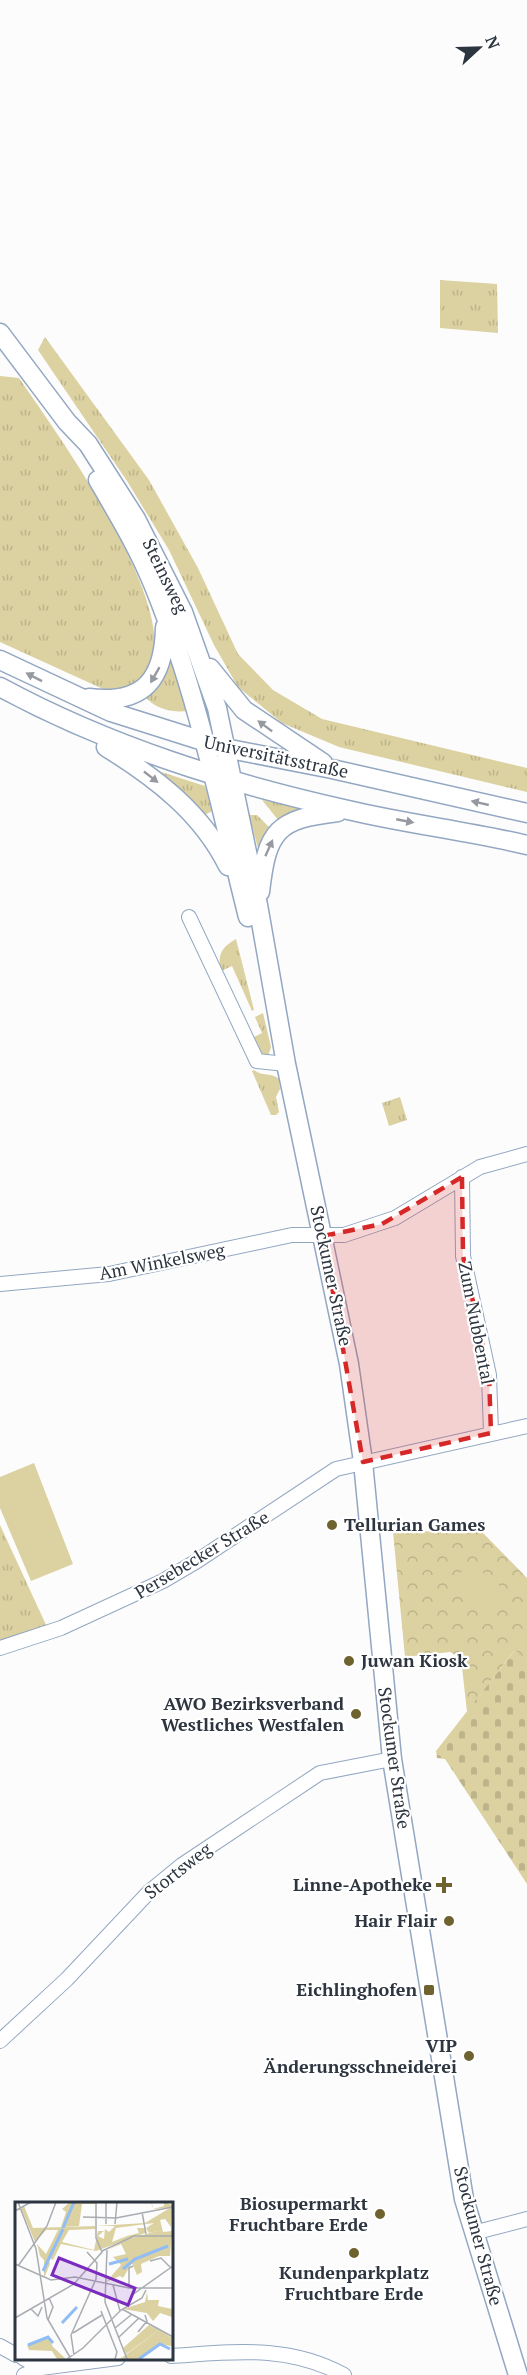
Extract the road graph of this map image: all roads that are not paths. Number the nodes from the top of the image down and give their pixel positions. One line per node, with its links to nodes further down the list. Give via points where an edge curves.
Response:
1 (0, 333): 2 (main road, Steinsweg)
2 (67, 422): 3 (main road, Steinsweg, via 129,534); 4 (main road, Steinsweg, via 88,444 136,519 162,566)
3 (166, 619): 7 (main road, one-way to 7, via 162,662 146,687 114,698); 9 (main road, Steinsweg)
4 (196, 645): 10 (main road, Steinsweg, via 217,708); 11 (main road, one-way to 4, via 244,710)
5 (0, 660): 7 (main road, Universitätsstraße, one-way to 5)
6 (0, 687): 8 (main road, Universitätsstraße)
7 (69, 694): 9 (main road, Universitätsstraße)
8 (86, 731): 12 (main road, Universitätsstraße); 16 (main road, one-way to 16, via 155,781 204,824)
9 (207, 743): 10 (main road, Universitätsstraße); 12 (main road, Stockumer Straße)
10 (225, 748): 11 (main road, Universitätsstraße); 12 (main road, Stockumer Straße)
11 (332, 769): 14 (main road, Universitätsstraße, one-way to 11)
12 (223, 778): 13 (main road, Universitätsstraße); 16 (main road, Stockumer Straße)
13 (348, 810): 15 (main road, Universitätsstraße, one-way to 15); 16 (main road, Universitätsstraße, one-way to 13, via 264,860 280,830 302,816)
14 (527, 813)
15 (527, 844)
16 (252, 907): 18 (main road, Stockumer Straße)
17 (189, 917): 18 (street, via 257,1061)
18 (286, 1064): 21 (main road, Stockumer Straße)
19 (527, 1154): 20 (street, via 491,1163)
20 (462, 1177): 21 (street, via 382,1224 344,1235); 24 (street, Zum Nubbental, via 463,1256 489,1375)
21 (323, 1236): 22 (street, Am Winkelsweg, via 292,1235 110,1274); 25 (main road, Stockumer Straße, via 349,1364)
22 (0, 1284)
23 (527, 1426): 24 (street, Persebecker Straße)
24 (491, 1433): 25 (street, Persebecker Straße)
25 (363, 1462): 26 (street, Persebecker Straße, via 336,1469 197,1562 128,1599 45,1634); 27 (main road, Stockumer Straße)
26 (0, 1648)
27 (392, 1759): 28 (street, Stortsweg, via 320,1773 182,1865 128,1913 67,1979); 30 (main road, Stockumer Straße, via 451,2126)
28 (0, 2041)
29 (527, 2219): 30 (street)
30 (473, 2234): 39 (main road, Stockumer Straße)
31 (0, 2346): 32 (street)
32 (15, 2354)
33 (172, 2356): 38 (street, via 247,2352 297,2355)
34 (27, 2360): 36 (street)
35 (103, 2360): 36 (street)
36 (41, 2368): 37 (street)
37 (24, 2375)
38 (344, 2375)
39 (518, 2375)

